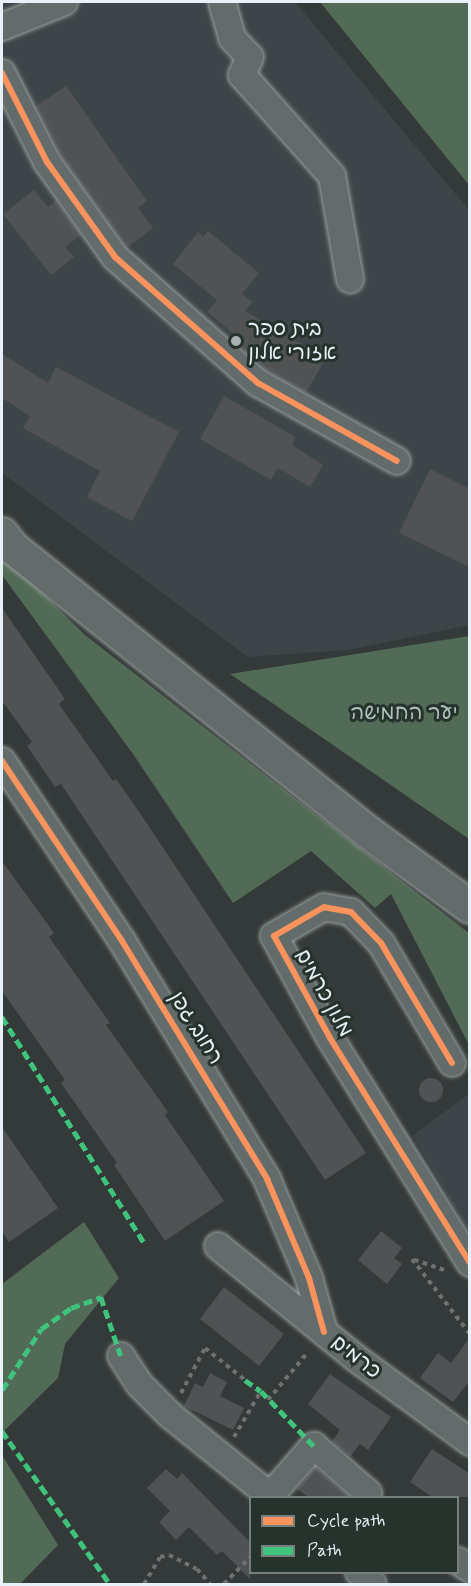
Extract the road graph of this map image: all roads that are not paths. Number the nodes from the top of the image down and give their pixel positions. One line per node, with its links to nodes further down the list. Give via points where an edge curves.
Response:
1 (64, 2): 3 (street)
2 (222, 2): 5 (street, via 232,38 250,57 242,75 332,176)
3 (2, 27)
4 (2, 73): 6 (street, via 47,162 115,257 258,383)
5 (350, 279)
6 (397, 461)
7 (2, 534): 9 (main road, via 13,548 359,826)
8 (2, 761): 13 (street, רחוב גפן, via 122,941 267,1179 309,1278)
9 (470, 907)
10 (452, 1063): 12 (street, מלון כרמים, via 381,943 351,912 324,907 274,936 330,1038)
11 (218, 1246): 13 (street, כרמים)
12 (469, 1262)
13 (324, 1332): 15 (street, כרמים)
14 (121, 1356): 16 (street, via 139,1384 170,1415)
15 (470, 1442)
16 (272, 1496): 17 (street, via 314,1446)
17 (367, 1496)
18 (361, 1574): 19 (street)
19 (373, 1584)

